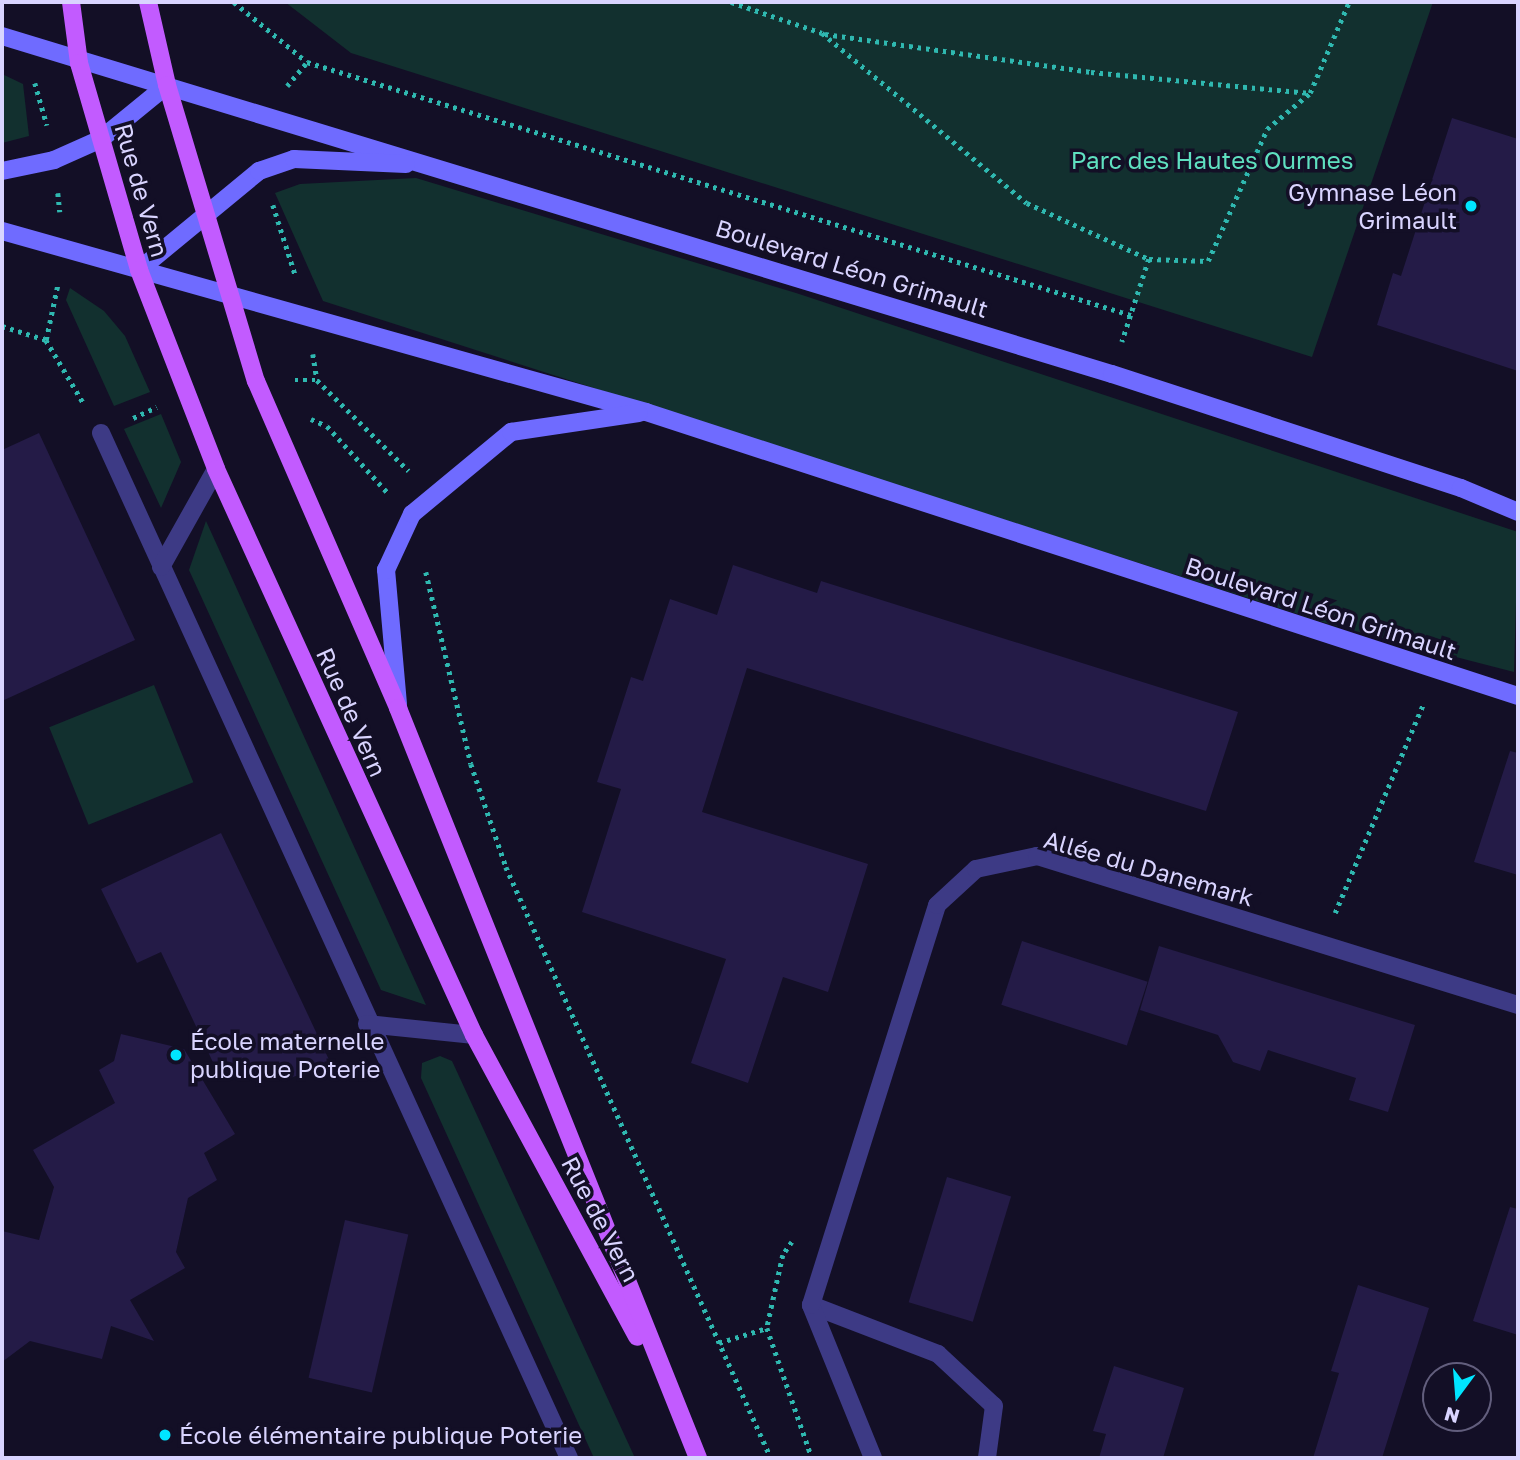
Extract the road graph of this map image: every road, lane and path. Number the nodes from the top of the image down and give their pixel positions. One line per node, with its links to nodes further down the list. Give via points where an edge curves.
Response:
1 (71, 2): 9 (main road, Rue de Vern)
2 (148, 2): 10 (main road, Rue de Vern)
3 (234, 2): 8 (path)
4 (731, 2): 6 (path)
5 (1349, 2): 11 (path)
6 (822, 33): 11 (path, via 1091,72); 19 (path, via 1027,202)
7 (2, 36): 9 (main road, Boulevard Léon Grimault)
8 (307, 62): 12 (path); 19 (path, via 1132,315)
9 (79, 63): 10 (main road, Boulevard Léon Grimault); 13 (main road, Rue de Vern)
10 (167, 85): 12 (main road, Boulevard Léon Grimault); 13 (main road); 17 (main road, Rue de Vern)
11 (1310, 93): 19 (path, via 1268,129 1208,261)
12 (264, 113): 14 (main road, Boulevard Léon Grimault)
13 (101, 138): 15 (main road, via 54,160); 20 (main road, Rue de Vern)
14 (431, 165): 16 (main road, via 294,159); 29 (main road, Boulevard Léon Grimault, via 1112,373 1461,488)
15 (2, 171)
16 (259, 171): 17 (main road); 22 (path)
17 (206, 212): 20 (main road); 21 (main road, Rue de Vern)
18 (2, 231): 20 (main road, Boulevard Léon Grimault)
19 (1149, 259)
20 (139, 271): 21 (main road, Boulevard Léon Grimault); 27 (main road, Rue de Vern)
21 (227, 293): 22 (main road, Boulevard Léon Grimault); 25 (main road, Rue de Vern)
22 (306, 313): 24 (main road, Boulevard Léon Grimault); 28 (path, via 317,380)
23 (2, 326): 26 (path, via 47,340)
24 (646, 412): 28 (main road, via 511,432); 32 (main road, Boulevard Léon Grimault)
25 (277, 426): 30 (path, via 307,417 327,426); 34 (main road, Rue de Vern)
26 (101, 433): 31 (street)
27 (216, 469): 31 (street); 38 (main road, Rue de Vern)
28 (432, 493): 30 (main road)
29 (1518, 512)
30 (412, 514): 34 (main road, via 386,570); 41 (path, via 468,752 506,867)
31 (161, 567): 37 (street)
32 (1437, 673): 33 (main road, Boulevard Léon Grimault); 35 (path)
33 (1518, 696)
34 (398, 708): 42 (main road, Rue de Vern)
35 (1321, 946): 36 (street, Allée du Danemark); 39 (street, Allée du Danemark, via 1037,856 975,869 937,905)
36 (1518, 1005)
37 (367, 1024): 38 (street); 43 (street)
38 (474, 1035): 42 (main road, Rue de Vern)
39 (811, 1305): 46 (street); 47 (street, via 938,1353 994,1406)
40 (767, 1328): 41 (path)
41 (719, 1343): 45 (path)
42 (676, 1408): 44 (main road, Rue de Vern)
43 (569, 1458)
44 (698, 1458)
45 (771, 1458)
46 (873, 1458)
47 (987, 1458)

